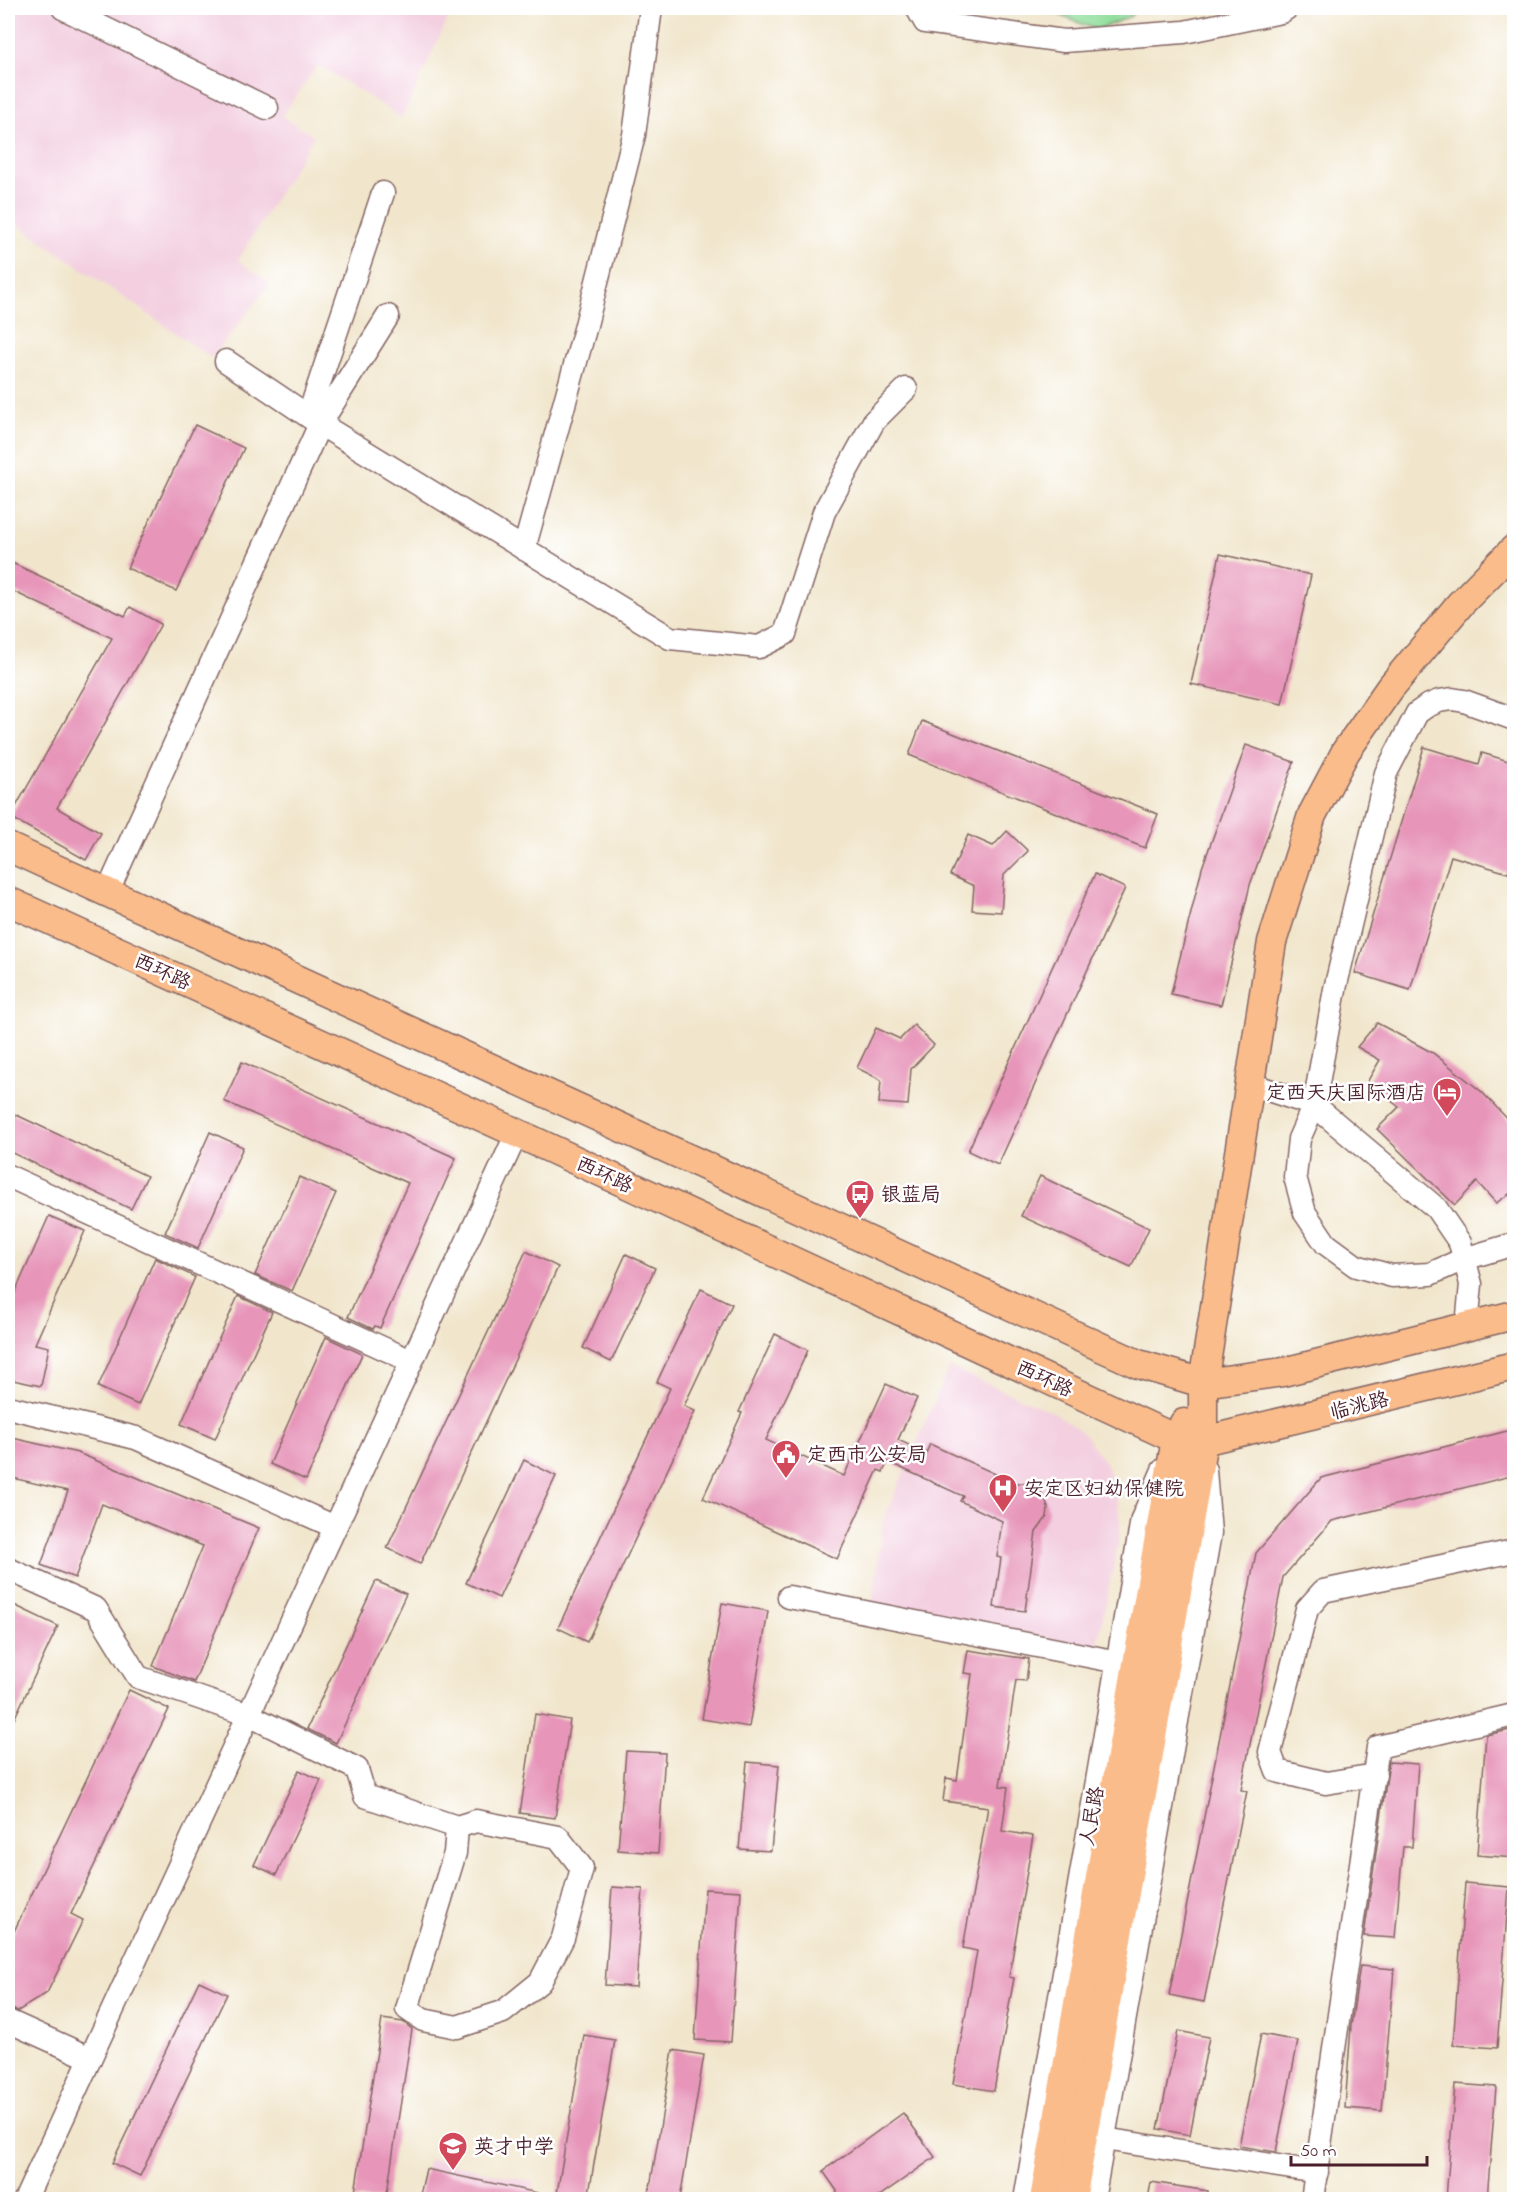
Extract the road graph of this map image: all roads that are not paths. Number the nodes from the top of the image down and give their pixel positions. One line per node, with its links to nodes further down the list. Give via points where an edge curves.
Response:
1 (63, 8): 5 (street)
2 (651, 8): 11 (street, via 634,135)
3 (917, 8): 4 (street, via 925,22 1064,41 1184,32)
4 (1287, 8)
5 (267, 108)
6 (383, 193): 10 (street, via 312,405)
7 (388, 316): 10 (street)
8 (226, 361): 10 (street)
9 (906, 389): 11 (street, via 874,421 824,512 784,634 759,647 670,638)
10 (320, 424): 11 (street); 15 (street)
11 (524, 549)
12 (1515, 549): 17 (main road, 人民路, via 1461,603 1390,688 1346,751 1312,815 1272,942)
13 (1515, 719): 18 (street, via 1452,699 1433,703 1417,713 1386,773 1335,989)
14 (8, 847): 15 (main road)
15 (107, 893): 27 (main road, via 1127,1360)
16 (8, 901): 19 (main road, 西环路)
17 (1250, 1084): 18 (street); 27 (main road, 人民路)
18 (1314, 1105): 22 (street, via 1436,1208 1460,1243); 22 (street, via 1299,1139 1295,1177 1305,1213 1326,1244 1356,1266 1392,1276 1430,1274)
19 (517, 1133): 25 (street); 29 (main road, 西环路)
20 (8, 1176): 25 (street)
21 (1515, 1244): 22 (street)
22 (1464, 1259): 24 (street, via 1471,1284)
23 (1515, 1315): 24 (main road)
24 (1467, 1326): 27 (main road, via 1284,1372)
25 (411, 1361): 30 (street)
26 (1515, 1366): 29 (main road, 临洮路)
27 (1203, 1383): 29 (main road, 人民路)
28 (8, 1407): 30 (street, via 136,1438)
29 (1190, 1440): 34 (street, 人民路, via 1142,1519); 41 (street, 人民路, via 1210,1533); 45 (main road, 人民路); 46 (main road, 人民路)
30 (335, 1527): 35 (street)
31 (1515, 1551): 37 (street, via 1323,1591 1307,1609 1270,1752 1277,1771 1326,1783)
32 (8, 1569): 35 (street, via 96,1609 138,1677)
33 (789, 1597): 34 (street)
34 (1118, 1662): 44 (street, 人民路)
35 (249, 1715): 38 (street, via 357,1769 365,1796); 40 (street)
36 (1515, 1715): 37 (street, via 1378,1747)
37 (1375, 1775): 42 (street)
38 (457, 1827): 38 (street, via 476,1821 558,1837 582,1868 563,1938 540,1982 503,2012 458,2027 423,2020 407,2009 455,1853)
39 (8, 2021): 40 (street)
40 (90, 2058): 43 (street)
41 (1104, 2139): 42 (street); 47 (street, 人民路)
42 (1317, 2172): 48 (street)
43 (25, 2199)
44 (1026, 2199)
45 (1044, 2199)
46 (1072, 2199)
47 (1093, 2199)
48 (1312, 2199)

